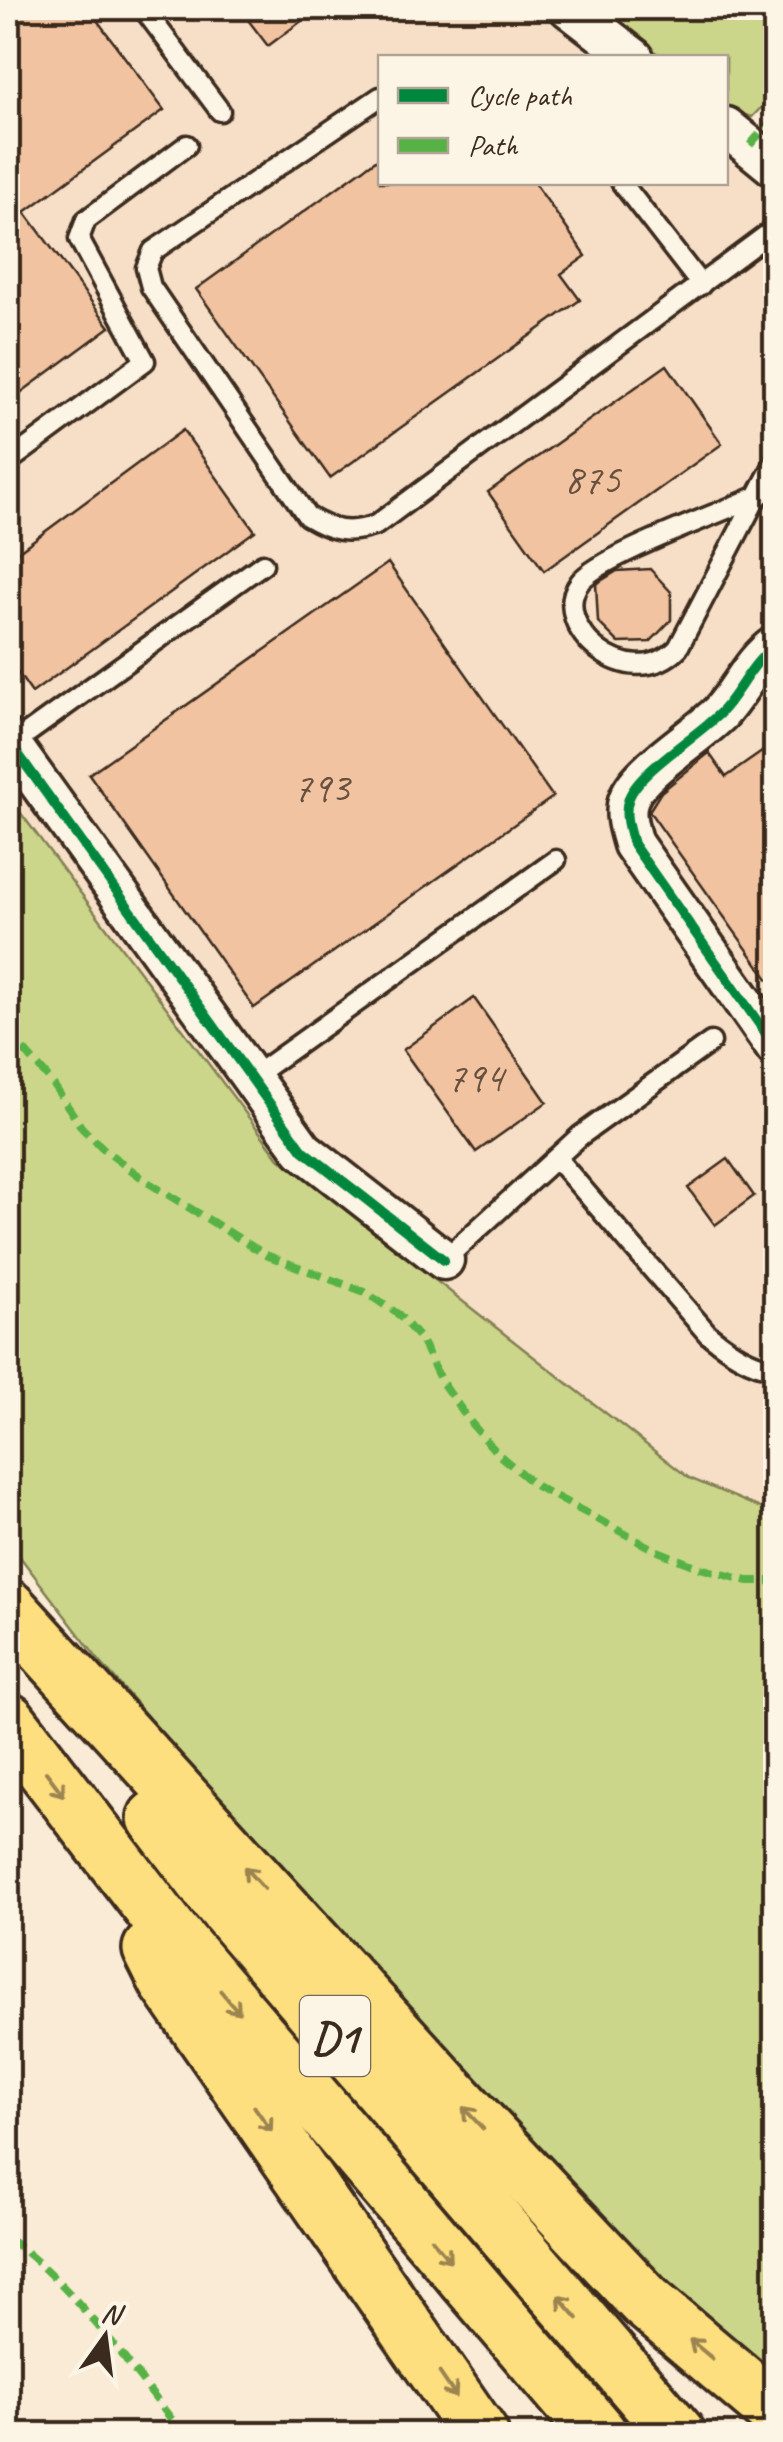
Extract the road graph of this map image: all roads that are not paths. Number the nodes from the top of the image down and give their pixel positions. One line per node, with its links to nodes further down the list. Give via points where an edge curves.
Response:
1 (143, 8): 5 (lane)
2 (569, 8): 3 (street)
3 (630, 55)
4 (378, 98): 11 (lane, via 153,251 146,268 151,287 307,516 328,529 353,533 376,525)
5 (220, 111)
6 (728, 129): 8 (street)
7 (187, 145): 13 (lane, via 86,220 79,240 145,361)
8 (776, 168)
9 (623, 185): 11 (lane)
10 (776, 228): 11 (lane)
11 (701, 285)
12 (776, 460): 14 (lane)
13 (8, 462)
14 (760, 495): 14 (lane, via 678,648 664,662 638,667 605,657 574,621 570,603 597,568)
15 (263, 564): 17 (lane)
16 (776, 645): 20 (street, via 720,713 644,778 628,798 627,822 633,844)
17 (9, 742): 21 (street)
18 (556, 860): 21 (lane)
19 (711, 1042): 22 (lane)
20 (776, 1048)
21 (251, 1078): 23 (street, via 303,1150)
22 (556, 1158): 23 (lane); 24 (lane, via 708,1334 757,1366)
23 (444, 1260)
24 (776, 1369)
25 (8, 1608): 29 (highway, one-way to 25, via 645,2301)
26 (8, 1626): 32 (highway, D1, one-way to 26, via 215,1895)
27 (8, 1721): 28 (highway, D1, one-way to 28)
28 (102, 1846): 30 (highway, one-way to 30, via 167,1982); 31 (highway, D1, one-way to 31)
29 (776, 2412)
30 (480, 2434)
31 (599, 2434)
32 (676, 2434)

